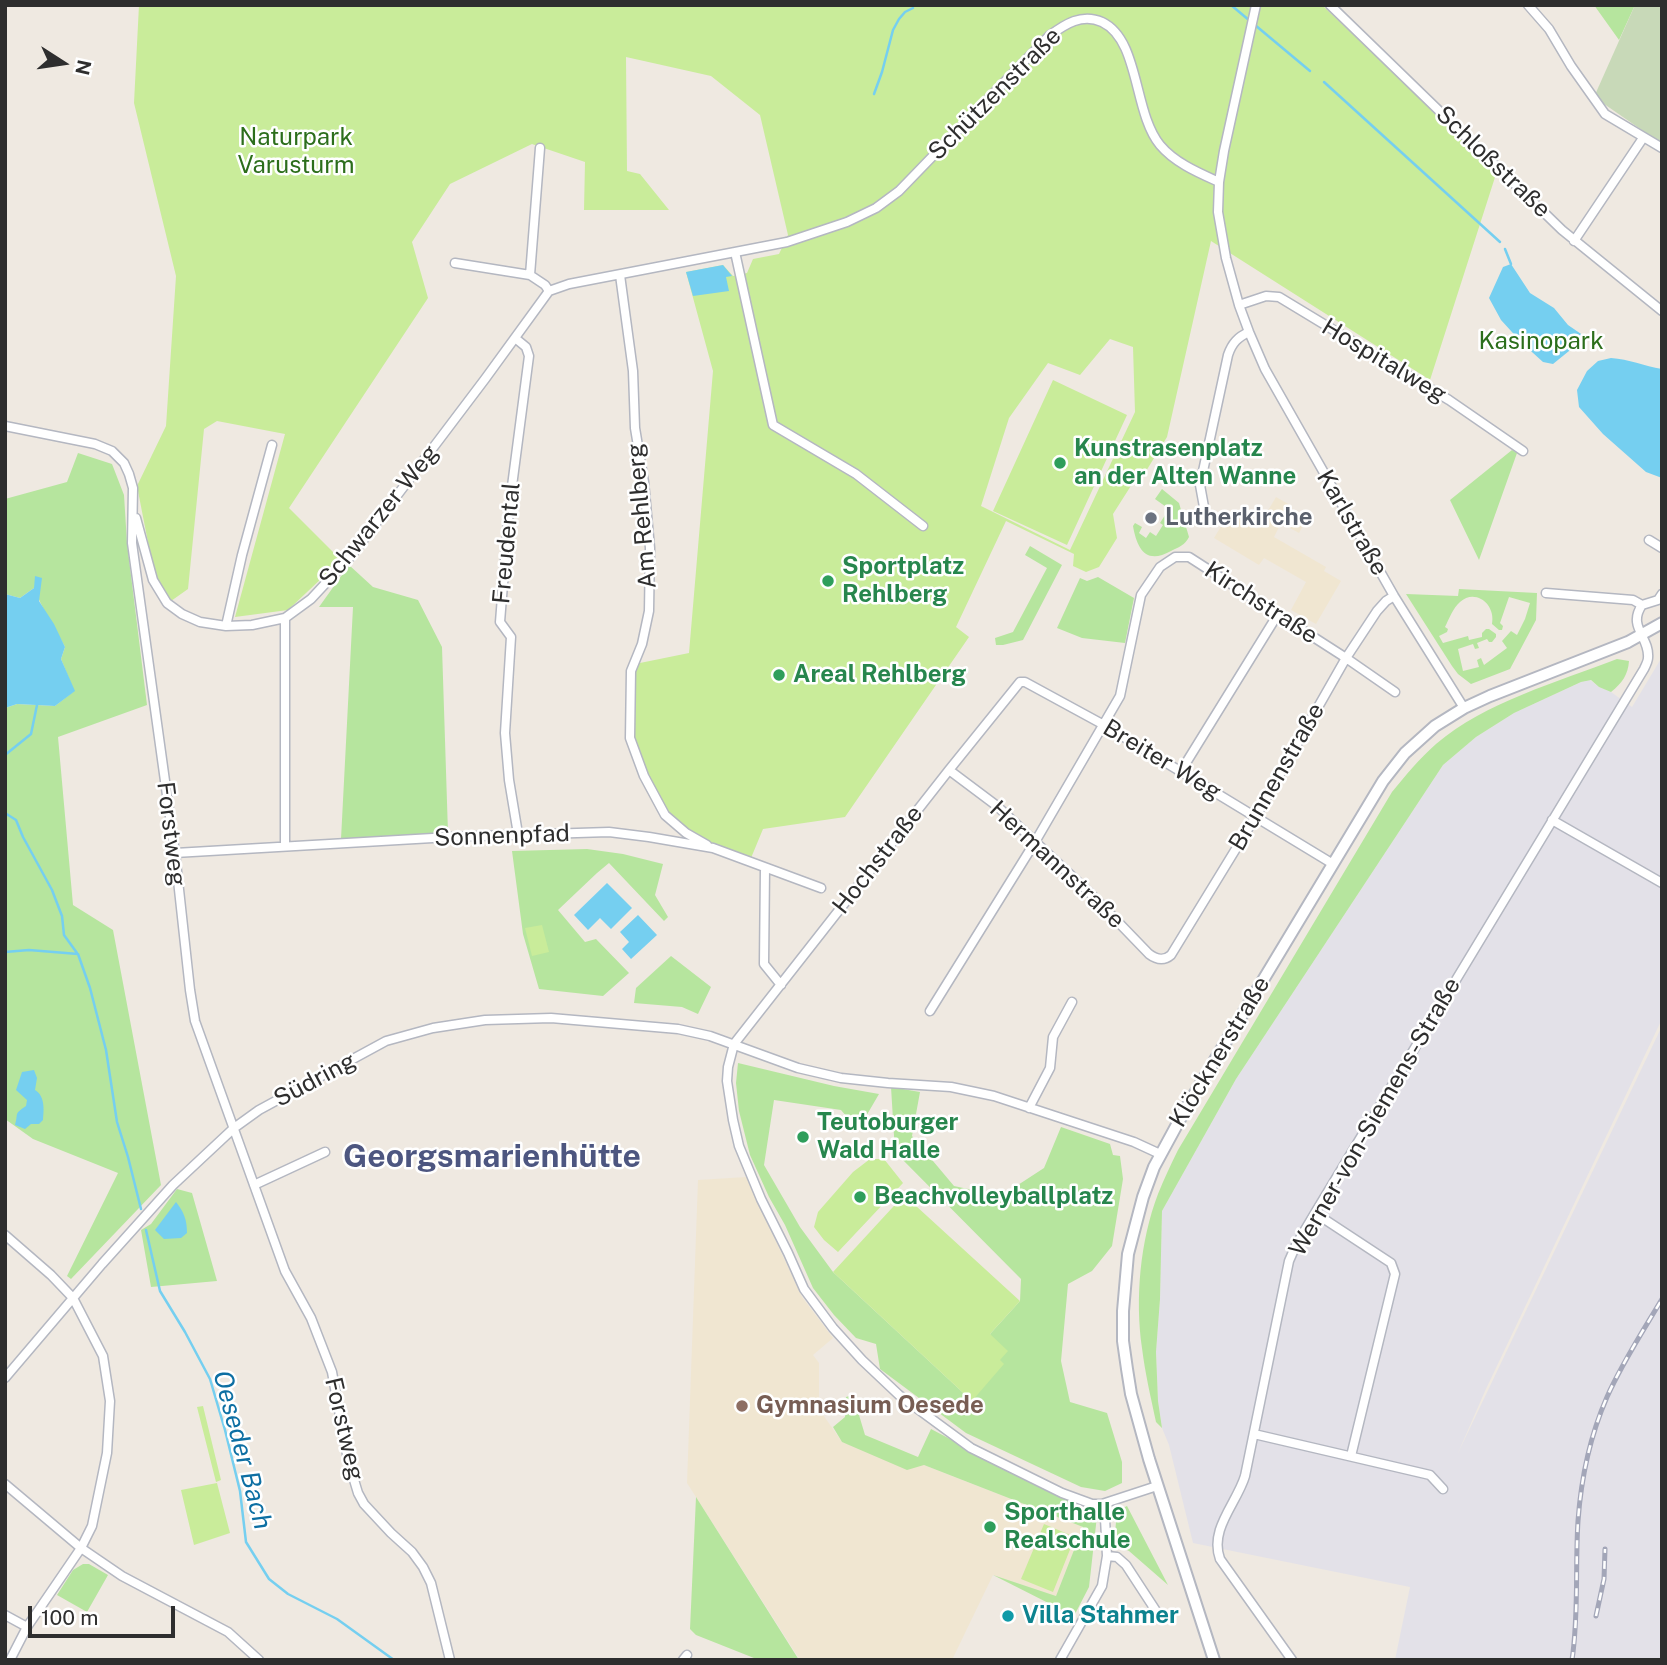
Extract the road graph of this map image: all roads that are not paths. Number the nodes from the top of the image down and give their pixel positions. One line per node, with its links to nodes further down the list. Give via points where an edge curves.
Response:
1 (1256, 5): 7 (street)
2 (1330, 5): 8 (street, Schloßstraße)
3 (1528, 5): 4 (street, via 1605,114)
4 (1643, 138): 6 (street); 8 (street)
5 (540, 148): 11 (street)
6 (1662, 148)
7 (1219, 182): 9 (street, Schützenstraße, via 1184,165 1161,146 1147,123 1119,36 1094,19 1079,19 1049,36 899,191 876,208 787,242); 14 (street, via 1218,212)
8 (1574, 241): 15 (street, Schloßstraße)
9 (736, 252): 12 (street, Schützenstraße); 23 (street, via 773,425 856,474)
10 (454, 263): 11 (street)
11 (530, 275): 13 (street)
12 (620, 275): 13 (street, Schützenstraße); 47 (street, Am Rehlberg, via 650,548 649,611 631,671 630,737 665,815)
13 (549, 291): 17 (street, Schwarzer Weg)
14 (1239, 305): 16 (street); 20 (street, Hospitalweg, via 1266,296 1279,297 1449,400)
15 (1662, 312)
16 (1249, 332): 21 (street, via 1232,344 1228,355 1200,485); 28 (street, Karlstraße, via 1265,369)
17 (515, 338): 31 (street, Schwarzer Weg, via 352,555 311,599); 44 (street, Freudental, via 529,356 500,622 511,637 505,733)
18 (5, 426): 22 (street, Forstweg, via 112,451 129,474)
19 (272, 445): 33 (street)
20 (1522, 451)
21 (1204, 507)
22 (133, 508): 33 (street, Schwarzer Weg, via 153,580 167,603 200,622); 48 (street, Forstweg, via 132,543)
23 (923, 526)
24 (1649, 540): 25 (street)
25 (1662, 548)
26 (1546, 593): 29 (street)
27 (1662, 594): 29 (street, via 1658,600)
28 (1394, 596): 35 (street, Brunnenstraße, via 1377,611); 38 (street, Karlstraße)
29 (1642, 604): 34 (street, Werner-von-Siemens-Straße, via 1637,615)
30 (1278, 614): 35 (street, Kirchstraße); 39 (street, Kirchstraße, via 1188,557 1175,557 1160,567 1141,595 1120,696); 41 (street)
31 (285, 618): 33 (street, Schwarzer Weg); 46 (street)
32 (1662, 623): 34 (main road, Klöcknerstraße)
33 (226, 626)
34 (1641, 635): 38 (main road, Klöcknerstraße); 43 (street, Werner-von-Siemens-Straße, via 1648,659 1644,669)
35 (1346, 658): 37 (street, Kirchstraße); 42 (street, Brunnenstraße)
36 (1025, 682): 39 (street, Breiter Weg); 40 (street, Hochstraße, via 1020,682)
37 (1395, 692)
38 (1464, 708): 49 (main road, Klöcknerstraße, via 1405,753)
39 (1104, 725): 41 (street, Breiter Weg); 45 (street, Kirchstraße)
40 (949, 770): 45 (street, Hermannstraße); 54 (street, Hochstraße)
41 (1181, 771): 42 (street, Breiter Weg)
42 (1256, 816): 49 (street, Breiter Weg); 53 (street, Brunnenstraße, via 1171,955)
43 (1552, 820): 51 (street); 63 (street, Werner-von-Siemens-Straße)
44 (518, 834): 46 (street, Sonnenpfad); 47 (street, Sonnenpfad, via 609,832)
45 (1035, 842): 53 (street, Hermannstraße, via 1149,954); 56 (street, Kirchstraße)
46 (285, 846): 48 (street, Sonnenpfad)
47 (713, 848): 50 (street, Sonnenpfad)
48 (174, 853): 59 (street, Forstweg, via 195,1021)
49 (1333, 864): 61 (main road, Klöcknerstraße)
50 (765, 867): 52 (street, Sonnenpfad); 54 (street, via 764,964)
51 (1662, 883)
52 (821, 888)
53 (1163, 960)
54 (780, 985): 57 (street, Hochstraße)
55 (1072, 1002): 58 (street, via 1053,1037 1050,1068)
56 (929, 1011)
57 (734, 1044): 58 (street, Südring, via 841,1078 951,1087); 59 (street, Südring, via 678,1029 551,1018 485,1020 433,1028 386,1041); 72 (street, via 727,1081 739,1146 804,1289 833,1328 899,1395 971,1448 1062,1493)
58 (1029, 1108): 61 (street, Südring)
59 (234, 1128): 62 (street, Forstweg); 65 (street, Südring, via 173,1185)
60 (325, 1152): 62 (street)
61 (1160, 1154): 70 (main road, Klöcknerstraße, via 1128,1254 1123,1311 1131,1394)
62 (254, 1185): 80 (street, Forstweg, via 285,1271 311,1318 332,1372 358,1493 423,1566)
63 (1315, 1213): 67 (street, Werner-von-Siemens-Straße, via 1289,1261); 68 (street, via 1391,1263 1395,1274)
64 (5, 1235): 65 (street)
65 (73, 1298): 66 (street, Südring); 73 (street, via 103,1356 110,1401 107,1452 92,1526)
66 (5, 1378)
67 (1254, 1434): 68 (street); 83 (street, Werner-von-Siemens-Straße, via 1242,1488 1224,1520 1217,1552)
68 (1351, 1456): 71 (street, via 1430,1475)
69 (5, 1483): 73 (street)
70 (1157, 1486): 72 (street); 82 (main road, Klöcknerstraße)
71 (1443, 1489)
72 (1102, 1504): 74 (street)
73 (81, 1548): 77 (street); 79 (street, via 122,1576 228,1632)
74 (1107, 1556): 75 (street, via 1126,1565); 81 (street, via 1102,1586)
75 (1158, 1614)
76 (5, 1615): 77 (street)
77 (27, 1627): 78 (street)
78 (9, 1660)
79 (258, 1660)
80 (450, 1660)
81 (1060, 1660)
82 (1214, 1660)
83 (1292, 1660)

